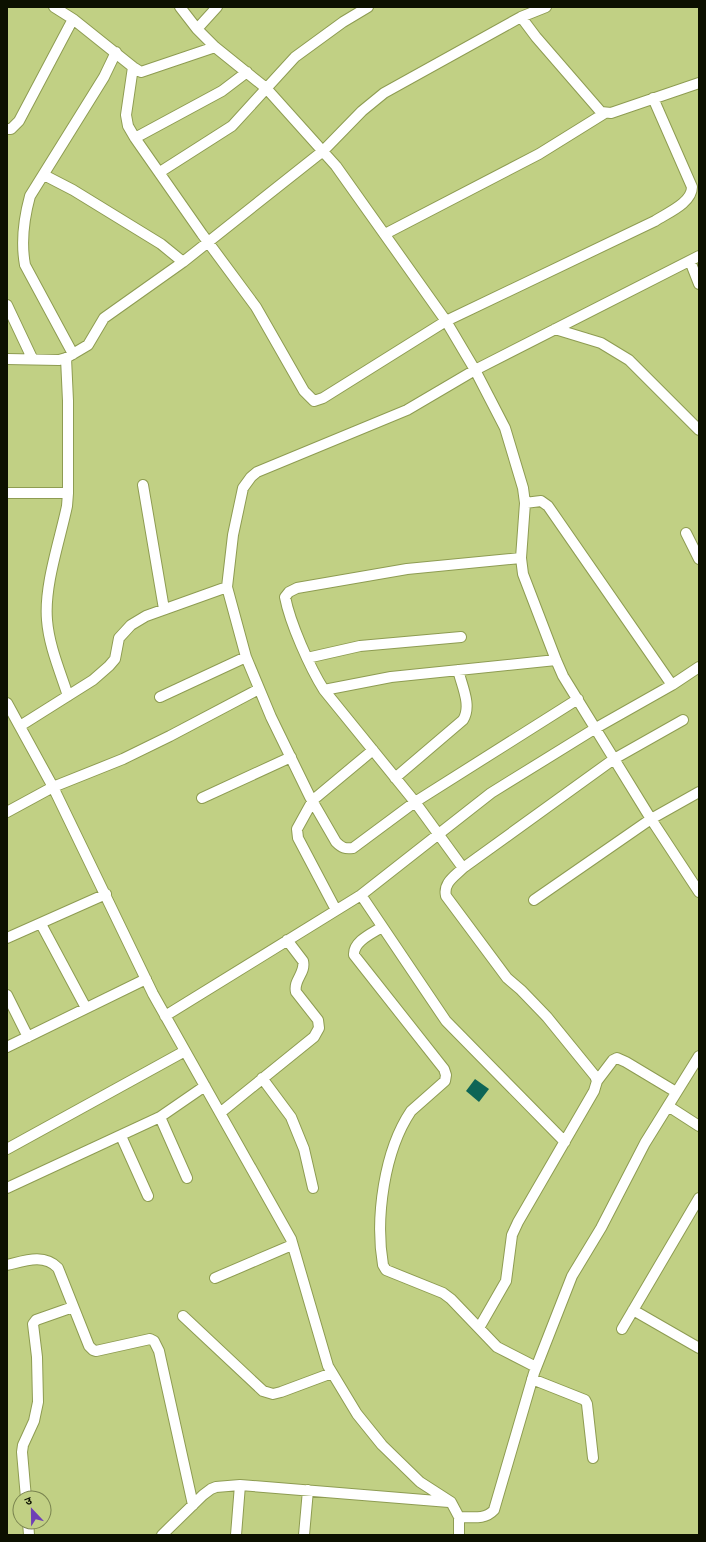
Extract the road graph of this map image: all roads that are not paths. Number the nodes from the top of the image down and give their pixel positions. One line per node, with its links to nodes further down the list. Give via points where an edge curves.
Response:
1 (54, 7): 7 (street)
2 (180, 7): 8 (street)
3 (217, 7): 8 (street)
4 (368, 7): 14 (street, via 295,57)
5 (546, 7): 6 (street)
6 (521, 17): 16 (street, via 567,74 601,112); 19 (street, via 384,92)
7 (74, 18): 10 (street); 17 (street, via 19,121 11,129)
8 (197, 29): 9 (street)
9 (215, 47): 11 (street, via 141,72); 12 (street)
10 (116, 52): 11 (street); 21 (street, via 104,77)
11 (134, 67): 18 (street, via 126,115 128,126)
12 (247, 72): 14 (street); 18 (street, via 222,90)
13 (699, 83): 15 (street)
14 (266, 88): 19 (street); 20 (street, via 232,126)
15 (652, 98): 16 (street); 29 (street, via 692,187 685,201 655,221)
16 (605, 113): 22 (street, via 539,154)
17 (7, 129)
18 (135, 138): 20 (street)
19 (324, 151): 22 (street); 23 (street)
20 (160, 172): 23 (street)
21 (44, 175): 26 (street, via 73,190 166,248); 31 (street, via 30,196 24,237 24,260)
22 (385, 234): 29 (street)
23 (208, 242): 26 (street); 29 (street, via 256,307 304,391 314,401 323,398)
24 (699, 256): 25 (street)
25 (690, 261): 27 (street); 30 (street)
26 (183, 262): 31 (street, via 104,318 88,344)
27 (699, 284)
28 (7, 305): 33 (street)
29 (446, 321): 34 (street)
30 (555, 329): 34 (street); 35 (street, via 601,343 629,360)
31 (70, 356): 33 (street, via 54,360); 38 (street)
32 (7, 358): 33 (street)
33 (32, 358)
34 (475, 370): 39 (street, via 505,428); 43 (street, via 408,410 257,472 251,477 243,488 233,535)
35 (699, 430)
36 (143, 485): 44 (street)
37 (7, 492): 38 (street)
38 (68, 493): 54 (street, via 47,607 51,645)
39 (525, 503): 41 (street); 51 (street, via 541,501 548,506)
40 (686, 533): 42 (street)
41 (521, 558): 47 (street, via 407,569 296,588 285,597); 48 (street, via 523,574)
42 (699, 559)
43 (227, 587): 44 (street); 46 (street)
44 (164, 609): 54 (street, via 146,616 123,632 119,638 115,658 109,666)
45 (460, 637): 47 (street, via 360,646)
46 (246, 657): 52 (street); 55 (street)
47 (308, 658): 53 (street)
48 (556, 660): 50 (street); 56 (street)
49 (699, 667): 51 (street)
50 (458, 670): 53 (street, via 391,677); 64 (street, via 467,714)
51 (672, 685): 60 (street)
52 (259, 689): 62 (street); 65 (street, via 123,759)
53 (324, 690): 61 (street)
54 (68, 696): 59 (street)
55 (160, 697)
56 (578, 699): 60 (street); 69 (street)
57 (7, 703): 59 (street)
58 (683, 720): 63 (street)
59 (20, 726): 65 (street)
60 (596, 728): 63 (street); 72 (street, via 491,793)
61 (373, 750): 64 (street); 68 (street)
62 (291, 757): 67 (street); 68 (street)
63 (614, 759): 71 (street); 73 (street)
64 (395, 778): 69 (street)
65 (53, 787): 70 (street); 75 (street)
66 (699, 792): 71 (street)
67 (202, 798)
68 (313, 800): 69 (street, via 336,842 346,849 353,848); 78 (street, via 297,829 297,834)
69 (414, 802): 72 (street)
70 (7, 812)
71 (651, 819): 74 (street); 77 (street)
72 (438, 833): 73 (street); 76 (street)
73 (463, 868): 92 (street, via 446,884 446,896 507,978 547,1018)
74 (699, 892)
75 (106, 894): 79 (street); 83 (street)
76 (361, 895): 78 (street); 80 (street)
77 (534, 900)
78 (336, 910): 82 (street)
79 (41, 924): 81 (street); 85 (street)
80 (382, 927): 100 (street, via 446,1021); 113 (street, via 357,944 354,955 444,1069 446,1075 445,1081 411,1111 392,1154 380,1212 382,1264 386,1270 447,1296)
81 (7, 938)
82 (287, 940): 86 (street); 91 (street, via 304,964 296,982 296,992 318,1020 320,1028 314,1037)
83 (146, 979): 85 (street); 86 (street)
84 (7, 995): 87 (street)
85 (86, 1008): 87 (street)
86 (165, 1016): 89 (street)
87 (28, 1037): 88 (street)
88 (7, 1047)
89 (185, 1051): 93 (street); 101 (street)
90 (698, 1059): 94 (street)
91 (262, 1078): 96 (street); 104 (street, via 291,1117 304,1149)
92 (597, 1081): 94 (street, via 617,1058); 100 (street)
93 (205, 1086): 96 (street); 97 (street)
94 (676, 1092): 95 (street)
95 (668, 1106): 98 (street); 116 (street, via 572,1276)
96 (220, 1112): 107 (street)
97 (160, 1117): 99 (street); 102 (street)
98 (699, 1126)
99 (121, 1136): 103 (street); 105 (street)
100 (565, 1142): 113 (street, via 518,1222 512,1235 506,1282)
101 (7, 1150)
102 (186, 1178)
103 (7, 1188)
104 (312, 1188)
105 (148, 1196)
106 (699, 1198): 111 (street)
107 (292, 1244): 109 (street); 117 (street)
108 (7, 1264): 110 (street, via 32,1259 52,1262 58,1268)
109 (215, 1278)
110 (74, 1307): 121 (street, via 36,1320 33,1324 38,1402 34,1421 23,1445); 124 (street, via 89,1346 93,1350 150,1339 156,1344)
111 (633, 1310): 114 (street); 115 (street)
112 (183, 1316): 117 (street, via 268,1393 281,1392)
113 (479, 1328): 116 (street, via 496,1346)
114 (622, 1329)
115 (699, 1347)
116 (536, 1367): 118 (street)
117 (332, 1373): 123 (street, via 356,1414 382,1445 420,1482)
118 (532, 1379): 119 (street, via 584,1400 587,1404); 125 (street, via 494,1510 482,1517)
119 (593, 1458)
120 (240, 1485): 122 (street); 124 (street, via 216,1487); 127 (street)
121 (25, 1490)
122 (308, 1490): 123 (street); 128 (street)
123 (451, 1502): 125 (street)
124 (193, 1505): 126 (street)
125 (459, 1517): 129 (street)
126 (162, 1535)
127 (236, 1535)
128 (304, 1535)
129 (458, 1535)

